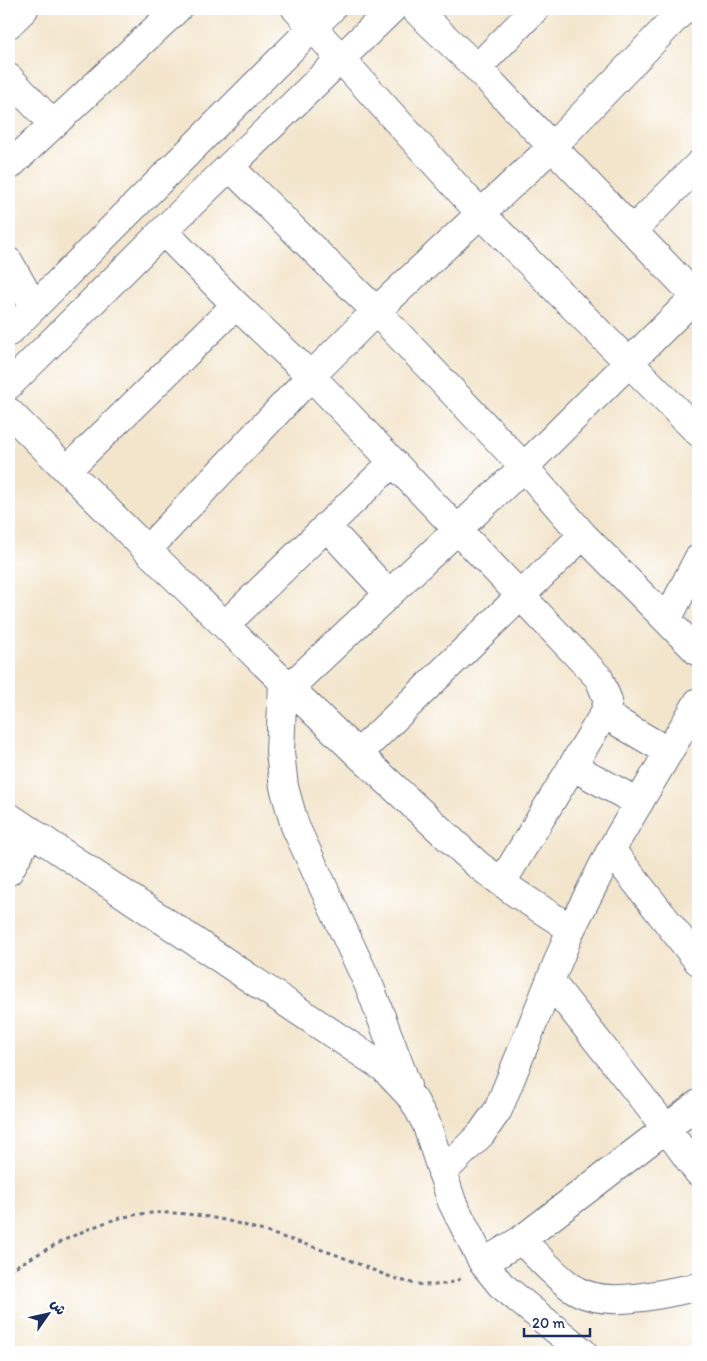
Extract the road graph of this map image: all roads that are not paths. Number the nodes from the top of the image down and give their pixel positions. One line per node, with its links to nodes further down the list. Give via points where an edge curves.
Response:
1 (24, 9): 9 (street)
2 (178, 9): 13 (street)
3 (331, 9): 8 (street)
4 (392, 9): 10 (street)
5 (415, 9): 11 (street)
6 (535, 9): 11 (street)
7 (684, 9): 14 (street)
8 (304, 18): 10 (street); 24 (street)
9 (9, 24)
10 (340, 59): 17 (street); 18 (street)
11 (477, 68): 14 (street)
12 (9, 78): 13 (street)
13 (52, 123): 16 (street)
14 (552, 147): 18 (street); 19 (street)
15 (698, 165): 19 (street)
16 (9, 166)
17 (230, 167): 20 (street); 25 (street)
18 (481, 214): 25 (street); 27 (street)
19 (633, 230): 22 (street)
20 (163, 231): 23 (street); 29 (street)
21 (9, 262): 24 (street)
22 (697, 297): 27 (street)
23 (236, 305): 28 (street); 34 (street)
24 (34, 307): 26 (street)
25 (376, 311): 28 (street); 33 (street)
26 (9, 332)
27 (629, 362): 31 (street); 33 (street)
28 (311, 376): 32 (street); 38 (street)
29 (9, 385)
30 (9, 412): 34 (street)
31 (698, 432)
32 (393, 462): 35 (street); 36 (street)
33 (524, 467): 36 (street); 37 (street)
34 (68, 470): 38 (street)
35 (326, 526): 40 (street); 43 (street)
36 (457, 528): 40 (street); 41 (street)
37 (583, 535): 41 (street); 42 (street)
38 (146, 550): 43 (street)
39 (698, 559): 42 (street)
40 (388, 593): 45 (street)
41 (520, 596): 47 (street, via 599,678 608,701); 49 (street)
42 (667, 620): 44 (street)
43 (225, 625): 45 (street)
44 (698, 652)
45 (286, 683): 49 (street); 59 (street, via 280,752 284,787 295,826 371,990)
46 (698, 702): 48 (street)
47 (604, 714): 48 (street); 50 (street)
48 (669, 752): 51 (street)
49 (358, 754): 55 (street)
50 (572, 766): 51 (street); 55 (street)
51 (639, 803): 53 (street)
52 (20, 824): 54 (street); 59 (street, via 384,1068)
53 (611, 850): 56 (street); 57 (street)
54 (9, 871)
55 (502, 882): 56 (street)
56 (571, 929): 58 (street)
57 (696, 954)
58 (550, 981): 61 (street); 63 (street, via 498,1110 481,1134)
59 (413, 1099): 63 (street, via 426,1123)
60 (698, 1104): 61 (street)
61 (666, 1128): 62 (street); 64 (street)
62 (698, 1172)
63 (442, 1173): 65 (street, via 452,1202)
64 (521, 1240): 65 (street); 66 (street, via 572,1287 588,1296 609,1300)
65 (483, 1263): 67 (street, via 501,1285)
66 (698, 1287)
67 (583, 1352)

